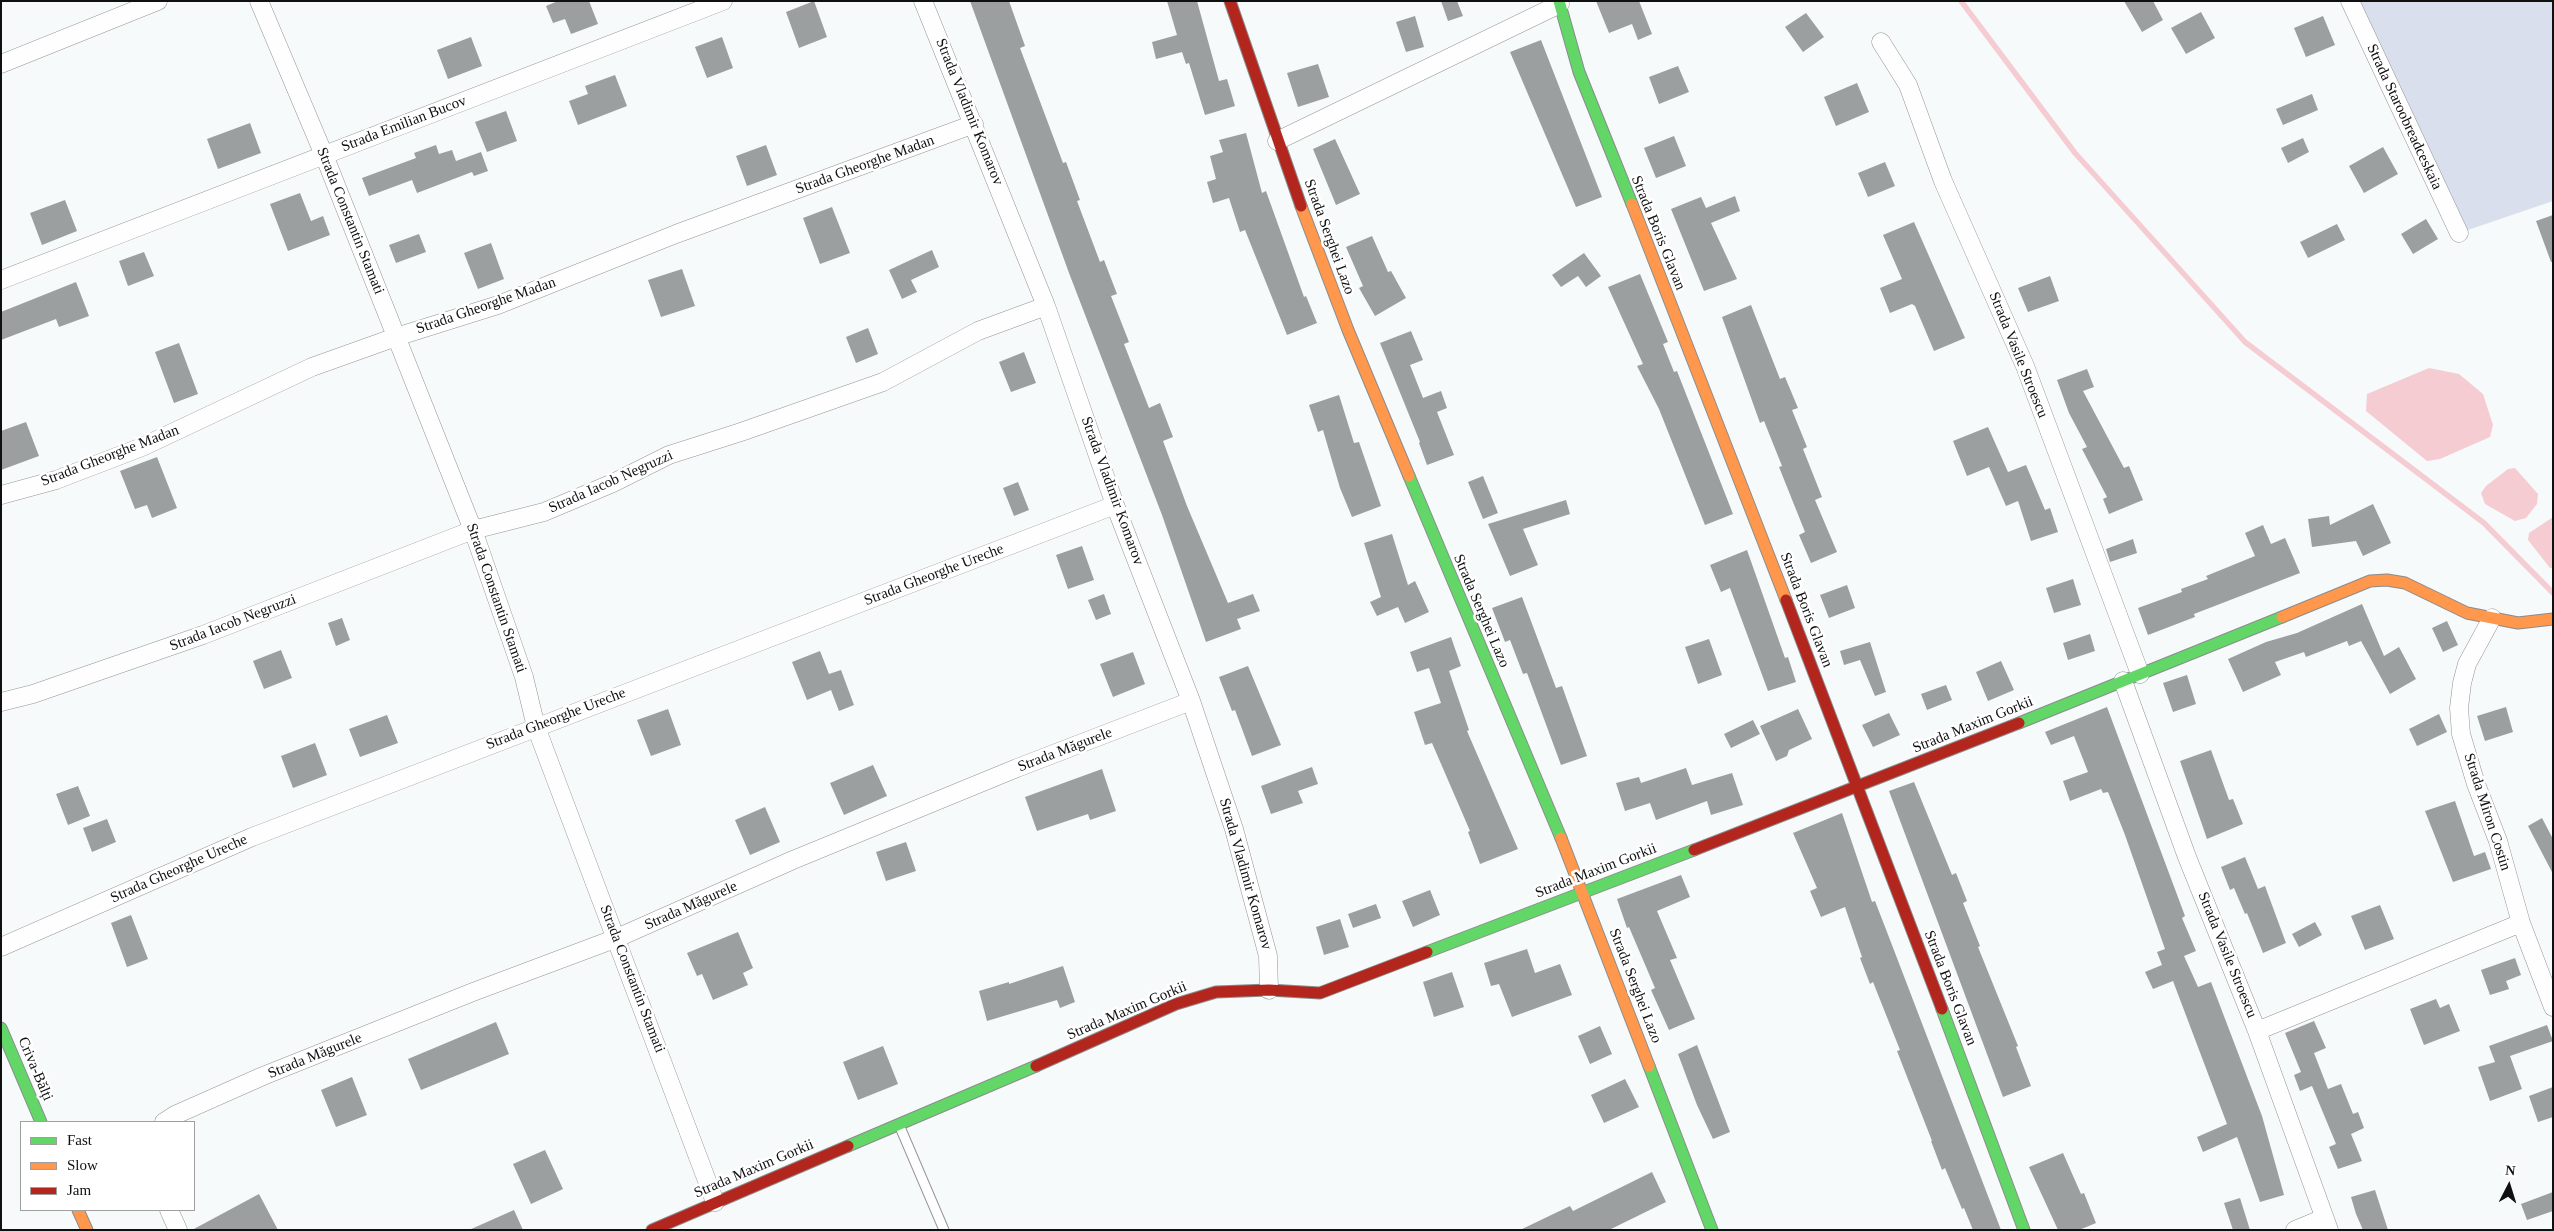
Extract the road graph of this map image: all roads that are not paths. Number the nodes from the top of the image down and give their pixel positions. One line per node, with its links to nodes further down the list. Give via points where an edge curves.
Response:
1 (158, 1): 9 (street)
2 (259, 1): 12 (street, Strada Constantin Stamati)
3 (723, 1): 12 (street, Strada Emilian Bucov)
4 (923, 1): 10 (street, Strada Vladimir Komarov)
5 (1230, 1): 11 (main road, Strada Serghei Lazo)
6 (2350, 1): 13 (street, Strada Staroobreadceskaia)
7 (1560, 3): 11 (street); 27 (main road, Strada Boris Glavan, via 1579,72)
8 (1881, 42): 22 (street, Strada Vasile Stroescu, via 1908,85 1943,181 2025,366)
9 (1, 64)
10 (974, 124): 15 (street, Strada Vladimir Komarov); 16 (street, Strada Gheorghe Madan, via 676,234 498,304)
11 (1277, 141): 28 (main road, Strada Serghei Lazo, via 1355,349)
12 (324, 155): 14 (street, Strada Emilian Bucov); 16 (street, Strada Constantin Stamati)
13 (2459, 233)
14 (1, 280)
15 (1046, 306): 18 (street, Strada Vladimir Komarov); 19 (street, Strada Iacob Negruzzi, via 978,331 883,382 669,455 544,512)
16 (396, 337): 17 (street, Strada Gheorghe Madan, via 312,367 142,447 56,480); 19 (street, Strada Constantin Stamati)
17 (1, 495)
18 (1115, 505): 24 (street, Strada Vladimir Komarov); 26 (street, Strada Gheorghe Ureche)
19 (473, 530): 25 (street, Strada Iacob Negruzzi, via 204,635); 26 (street, Strada Constantin Stamati, via 524,677)
20 (2492, 618): 21 (main road, Strada Maxim Gorkii, via 2518,623); 22 (main road, Strada Maxim Gorkii, via 2467,613 2405,583 2370,581); 29 (street, Strada Miron Costin, via 2467,664 2459,708 2461,734 2498,841)
21 (2553, 619)
22 (2140, 674): 23 (main road, Strada Maxim Gorkii)
23 (2124, 681): 27 (main road, Strada Maxim Gorkii); 35 (street, Strada Vasile Stroescu, via 2187,856)
24 (1191, 701): 30 (street, Strada Măgurele, via 811,853); 32 (street, Strada Vladimir Komarov, via 1234,829 1268,956)
25 (1, 702)
26 (536, 727): 30 (street, Strada Constantin Stamati); 31 (street, Strada Gheorghe Ureche, via 252,837)
27 (1858, 788): 28 (main road, Strada Maxim Gorkii); 48 (main road, Strada Boris Glavan)
28 (1583, 891): 32 (main road, Strada Maxim Gorkii, via 1320,993); 47 (main road, Strada Serghei Lazo)
29 (2521, 923): 33 (street, Strada Miron Costin); 35 (street)
30 (618, 938): 37 (street, Strada Măgurele, via 262,1076); 39 (street, Strada Constantin Stamati)
31 (1, 946)
32 (1269, 990): 38 (main road, Strada Maxim Gorkii, via 1216,992 1176,1004)
33 (2553, 1007)
34 (1, 1028): 36 (main road, Criva-Bălți)
35 (2258, 1031): 42 (street, Strada Vasile Stroescu)
36 (41, 1121)
37 (166, 1121)
38 (899, 1124): 39 (main road, Strada Maxim Gorkii); 46 (lane)
39 (715, 1202): 45 (main road, Strada Maxim Gorkii)
40 (78, 1211): 43 (main road)
41 (169, 1211): 44 (street)
42 (2327, 1224): 49 (street)
43 (86, 1230)
44 (178, 1230)
45 (652, 1230)
46 (944, 1230)
47 (1712, 1230)
48 (2024, 1230)
49 (2295, 1230)

